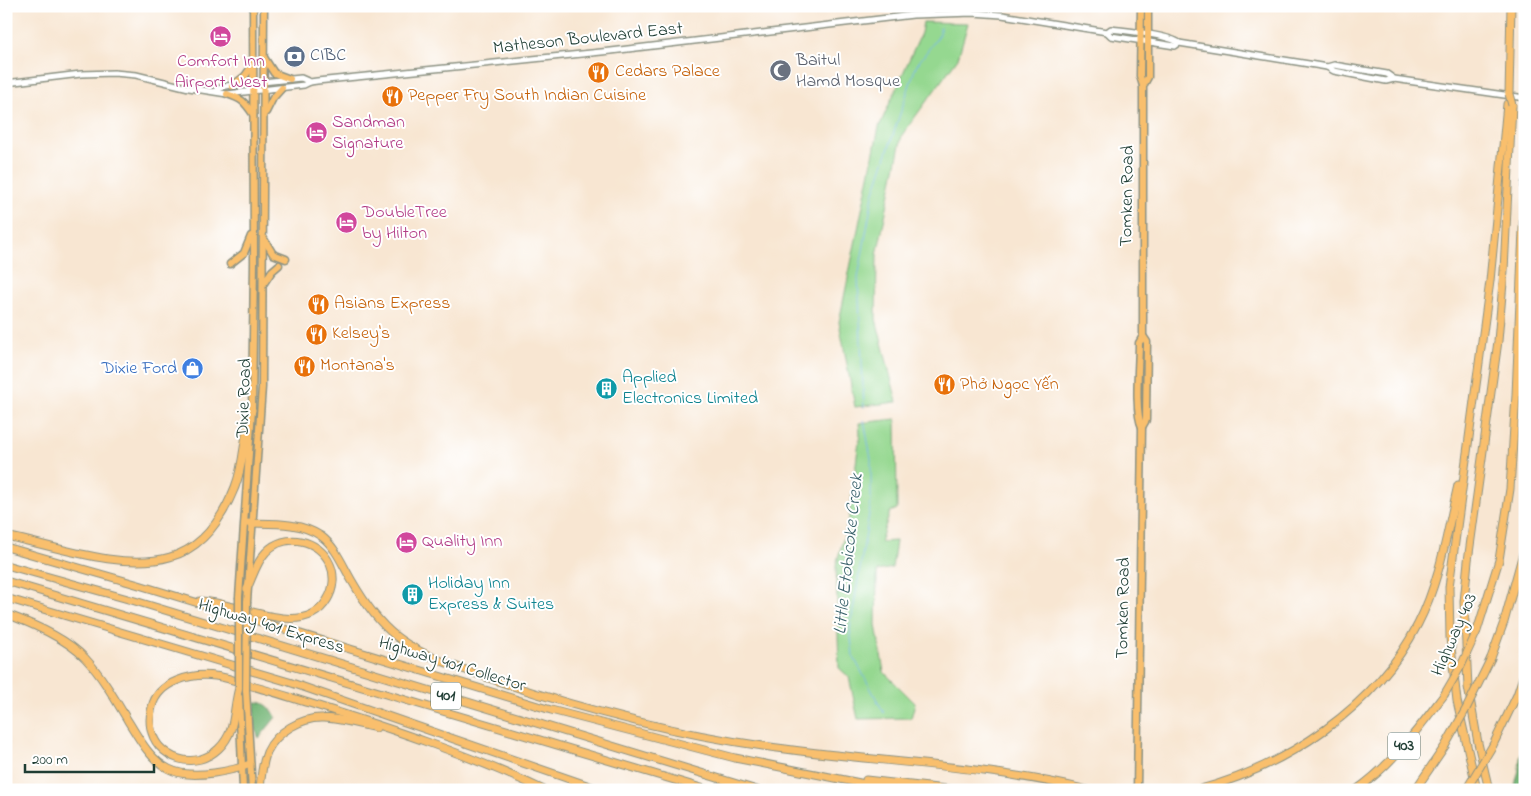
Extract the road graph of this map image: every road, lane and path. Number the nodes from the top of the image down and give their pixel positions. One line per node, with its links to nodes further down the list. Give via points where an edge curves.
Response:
1 (253, 6): 9 (main road, Dixie Road)
2 (264, 6): 8 (main road, Dixie Road)
3 (1141, 6): 6 (main road, Tomken Road)
4 (1148, 6): 7 (main road, Tomken Road)
5 (1511, 6): 23 (highway, bridge)
6 (1140, 37): 7 (street, Matheson Boulevard East); 12 (street, Matheson Boulevard East, via 1112,28 1107,32 992,15 913,15); 16 (main road, Tomken Road)
7 (1148, 38): 16 (main road, Tomken Road, via 1148,76); 22 (street, Matheson Boulevard East, via 1327,67 1358,76)
8 (264, 58): 10 (main road, via 274,73); 11 (main road, Dixie Road)
9 (252, 65): 14 (main road, Dixie Road); 15 (main road, via 245,76)
10 (290, 79): 11 (street, Matheson Boulevard East); 12 (street, Matheson Boulevard East, via 301,78)
11 (264, 82): 14 (street, Matheson Boulevard East); 18 (main road, Dixie Road)
12 (310, 82): 17 (street, Matheson Boulevard East)
13 (6, 83): 19 (street, Matheson Boulevard East, via 114,72)
14 (253, 83): 15 (street, Matheson Boulevard East); 20 (main road, Dixie Road)
15 (232, 86): 19 (street, Matheson Boulevard East)
16 (1143, 86): 61 (main road, Tomken Road)
17 (282, 88): 18 (street, Matheson Boulevard East); 24 (main road)
18 (264, 90): 20 (street, Matheson Boulevard East); 24 (main road, Dixie Road)
19 (215, 91): 21 (street, Matheson Boulevard East)
20 (253, 91): 21 (street, Matheson Boulevard East); 25 (main road, Dixie Road)
21 (227, 94): 25 (main road, via 245,102)
22 (1525, 98)
23 (1510, 104): 34 (highway); 67 (highway, via 1498,341 1464,602 1468,687)
24 (265, 113): 28 (main road, Dixie Road)
25 (253, 114): 27 (main road, Dixie Road)
26 (1525, 183): 63 (highway, Highway 403 / 403, bridge, via 1510,489 1499,560 1477,631 1444,695 1395,756)
27 (253, 230): 30 (main road, via 244,253); 33 (main road, Dixie Road)
28 (263, 238): 29 (main road, via 273,254); 32 (main road, Dixie Road)
29 (286, 259)
30 (230, 264)
31 (279, 265): 32 (main road, via 270,272)
32 (262, 286): 35 (main road, Dixie Road, via 262,387)
33 (252, 410): 35 (main road, Dixie Road); 36 (highway, via 234,490 210,532 193,547 171,557 141,562 103,558)
34 (1468, 444): 62 (highway, via 1429,598 1418,624 1384,674 1334,722 1307,740 1246,774); 66 (highway, via 1449,587 1450,630 1457,701)
35 (249, 523): 41 (main road, Dixie Road); 46 (main road, Dixie Road, bridge, via 239,598); 60 (highway, via 294,525 321,536 332,546 366,605 391,633 412,648 438,660 506,683 603,712 713,738 1009,775)
36 (6, 536)
37 (1525, 546): 64 (highway, 403, bridge, via 1491,658 1445,746)
38 (6, 547): 43 (highway, Highway 401 Collector / 401)
39 (6, 565): 57 (highway, Highway 401 Express / 401, via 135,601)
40 (6, 581): 56 (highway, Highway 401 Express / 401)
41 (248, 588): 43 (highway, via 266,552 278,543 288,541 303,541 315,546 328,560 333,577 326,603 315,613 299,619 280,618 213,601); 46 (main road, Dixie Road, bridge)
42 (6, 598): 55 (highway, 401, via 289,682)
43 (192, 601): 50 (highway, Highway 401 Collector / 401, via 550,710 735,758)
44 (6, 614): 49 (highway, via 41,629 83,656 96,670 144,748 160,764 182,774 200,775)
45 (1525, 671): 65 (highway, bridge, via 1517,696 1493,745)
46 (242, 689): 47 (highway, via 231,729 213,754 183,761 166,753 157,743 150,724 155,699 173,683 202,676 215,676 268,690); 48 (main road, Dixie Road); 49 (main road, Dixie Road)
47 (418, 738): 53 (highway, via 323,718 300,722 281,734 267,750); 54 (highway)
48 (250, 764): 49 (highway); 52 (main road, Dixie Road)
49 (241, 768): 51 (main road, Dixie Road)
50 (830, 777): 58 (highway, Highway 401 Collector / 401); 59 (highway)
51 (242, 790)
52 (252, 790)
53 (260, 790)
54 (544, 790)
55 (601, 790)
56 (708, 790)
57 (757, 790)
58 (895, 790)
59 (955, 790)
60 (1088, 790)
61 (1137, 790)
62 (1197, 790)
63 (1356, 790)
64 (1415, 790)
65 (1466, 790)
66 (1477, 790)
67 (1489, 790)

